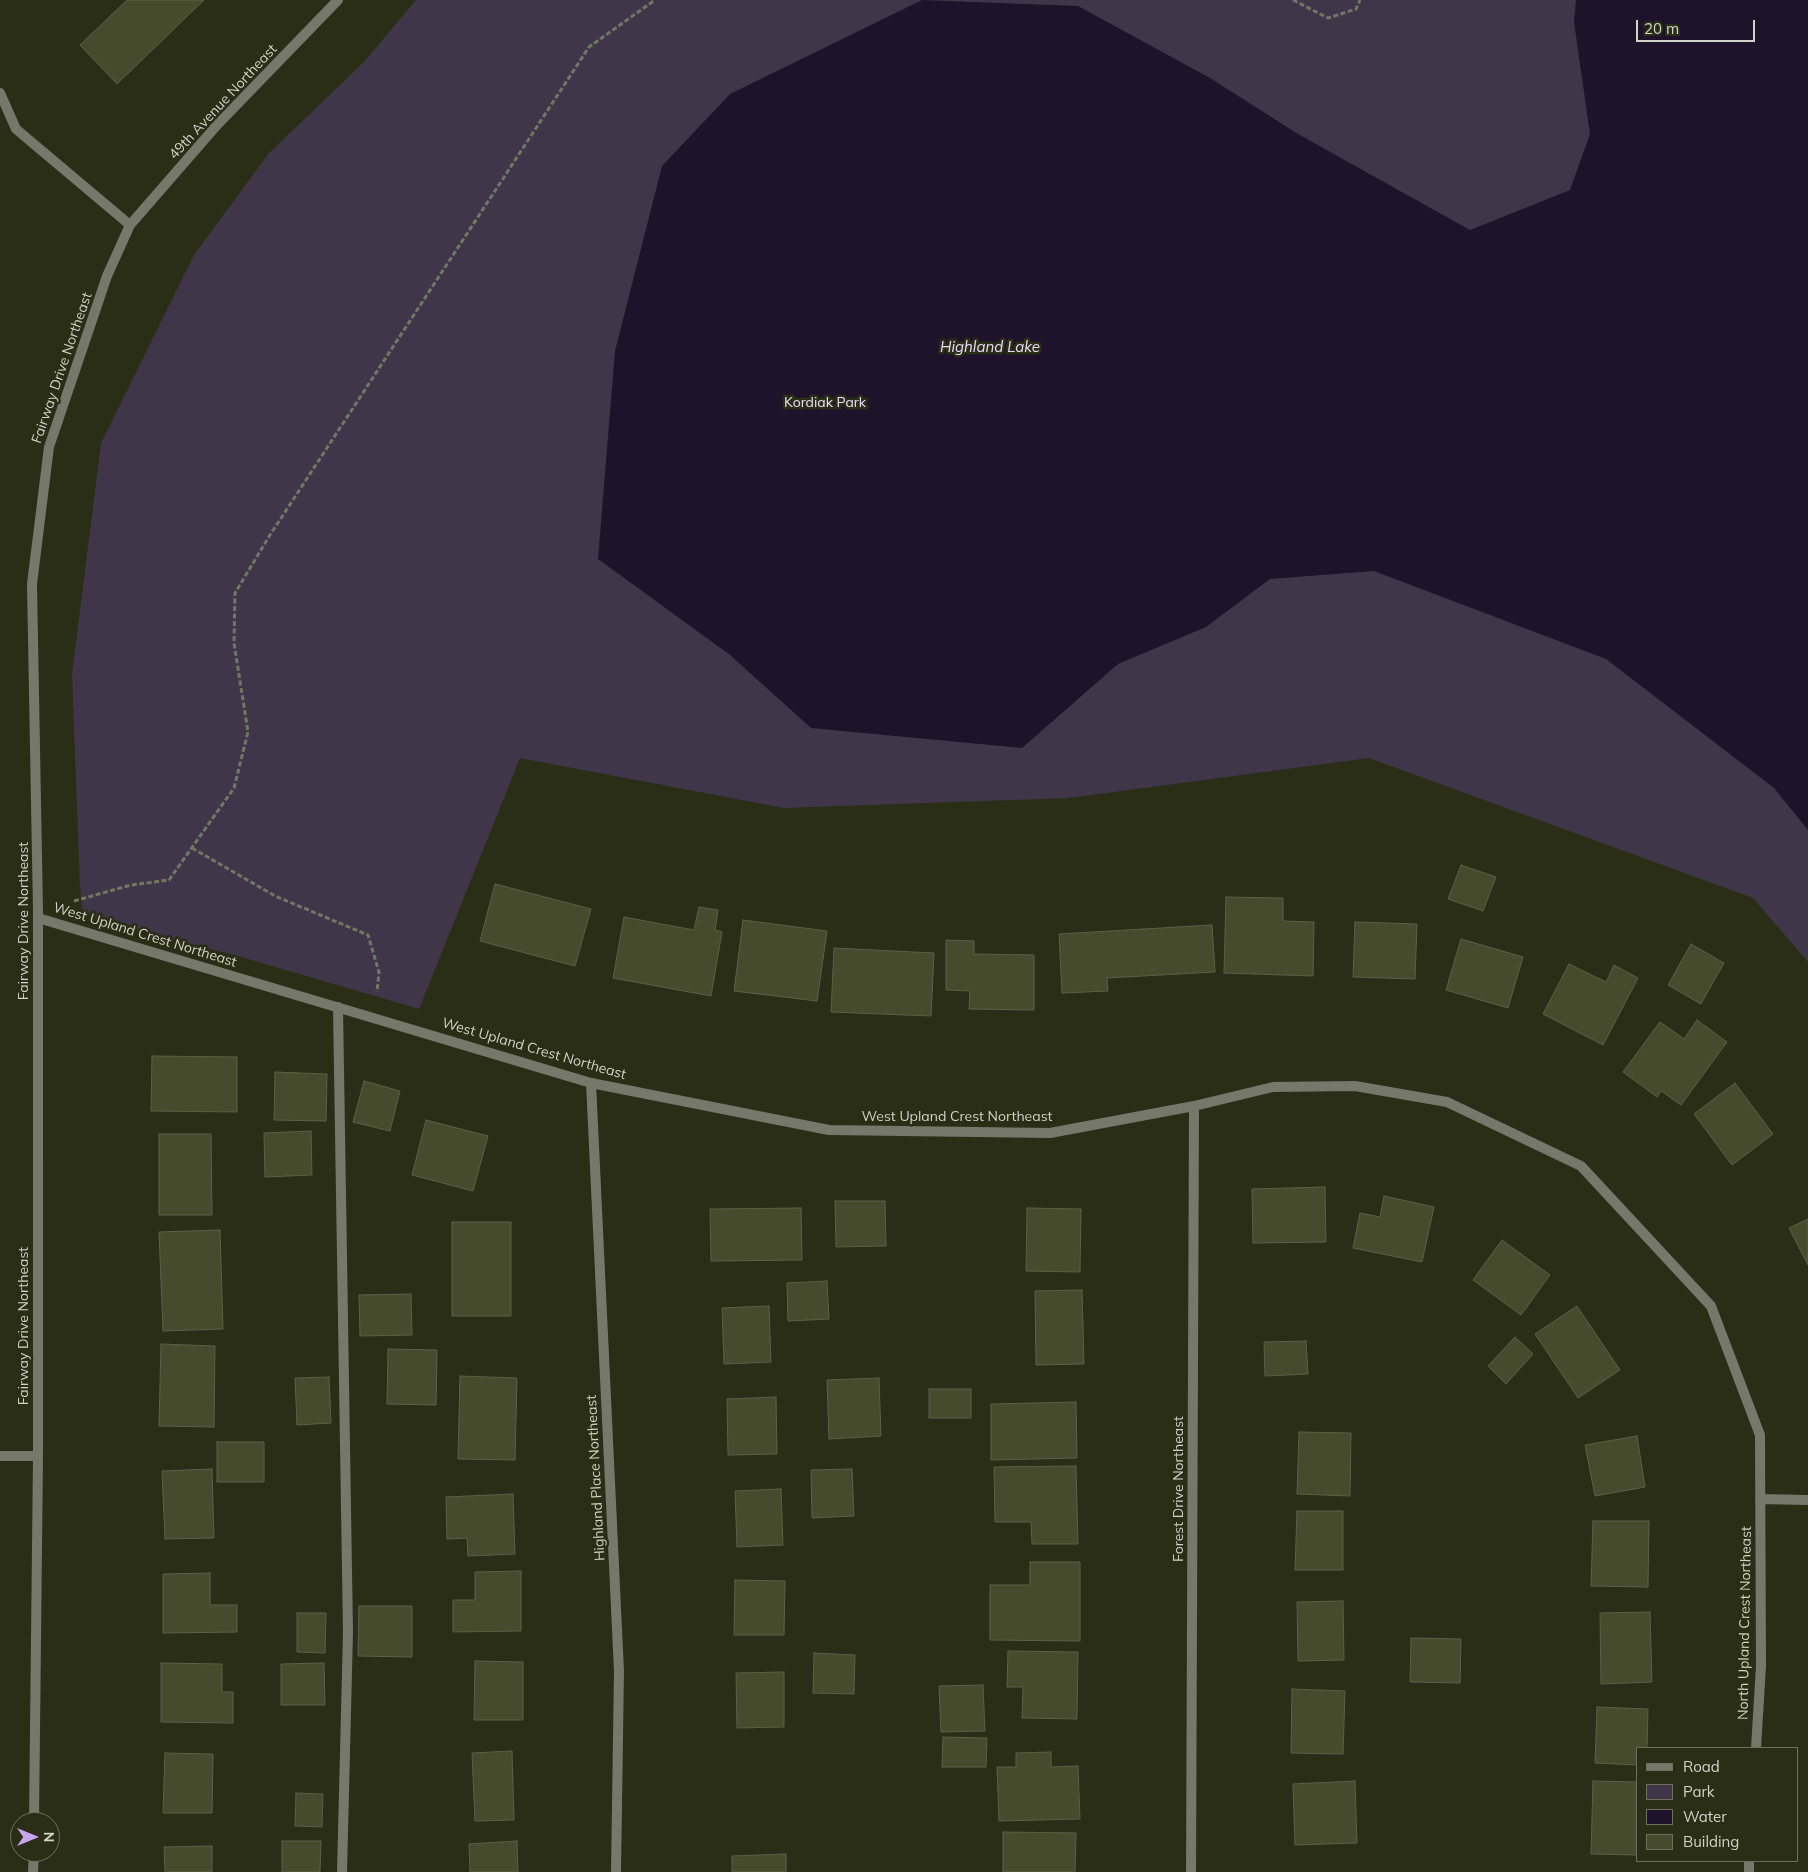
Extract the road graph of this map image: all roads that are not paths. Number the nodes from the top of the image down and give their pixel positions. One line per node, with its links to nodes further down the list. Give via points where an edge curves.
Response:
1 (338, 0): 3 (street, 49th Avenue Northeast, via 217,125)
2 (0, 93): 3 (street, via 16,129)
3 (130, 225): 4 (street, Fairway Drive Northeast, via 107,276 49,447 32,584)
4 (38, 914): 5 (street, West Upland Crest Northeast); 9 (street, Fairway Drive Northeast)
5 (338, 1007): 6 (street, West Upland Crest Northeast); 14 (street, via 348,1632)
6 (591, 1083): 7 (street, West Upland Crest Northeast, via 829,1130 1050,1133); 15 (street, Highland Place Northeast, via 619,1671)
7 (1194, 1106): 10 (street, West Upland Crest Northeast, via 1273,1087 1355,1086 1447,1102 1581,1166 1711,1306 1760,1434); 16 (street, Forest Drive Northeast)
8 (0, 1456): 9 (street)
9 (38, 1456): 13 (street, Fairway Drive Northeast)
10 (1760, 1498): 11 (street); 12 (street, North Upland Crest Northeast, via 1761,1666)
11 (1808, 1500)
12 (1756, 1747)
13 (34, 1812)
14 (342, 1872)
15 (616, 1872)
16 (1191, 1872)

